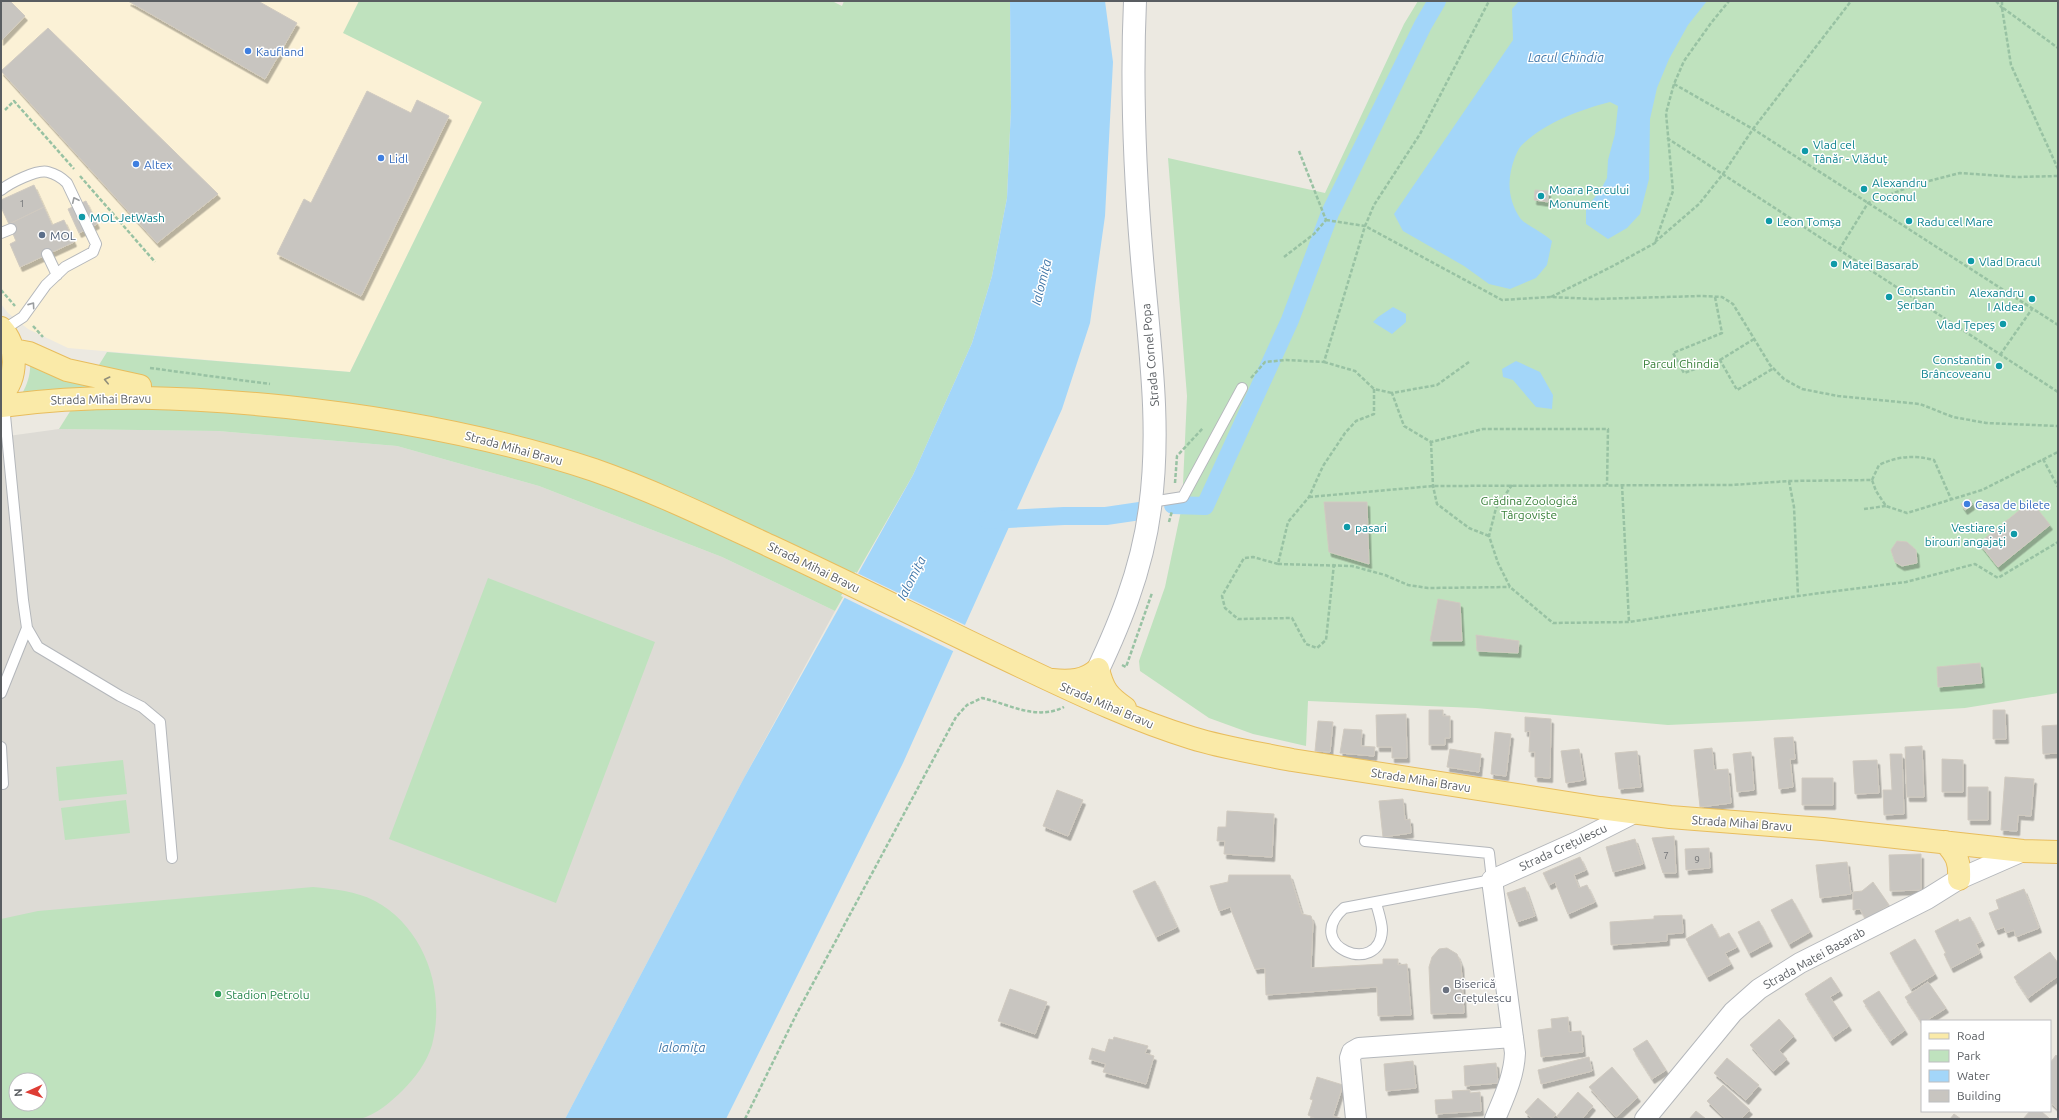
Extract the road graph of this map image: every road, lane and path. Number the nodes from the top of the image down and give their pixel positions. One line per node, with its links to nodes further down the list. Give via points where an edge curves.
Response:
1 (1135, 1): 59 (main road, Strada Cornel Popa, via 1136,163 1155,424)
2 (1489, 1): 19 (path, via 1420,134 1374,205)
3 (1729, 1): 9 (path, via 1684,60)
4 (1851, 1): 10 (path)
5 (1996, 1): 7 (path)
6 (2002, 1): 7 (path)
7 (2002, 8): 8 (path); 13 (path, via 2011,65)
8 (2058, 48)
9 (1674, 84): 10 (path); 11 (path, via 1666,113)
10 (1753, 129): 14 (path); 17 (path)
11 (1667, 138): 14 (path); 22 (path, via 1673,191)
12 (1300, 151): 18 (path)
13 (2058, 169)
14 (1723, 174): 22 (path, via 1699,204); 23 (path)
15 (2058, 176): 17 (path, via 2017,177 1960,173 1917,184)
16 (1, 190): 26 (lane, one-way to 16, via 65,267 96,249 96,244 67,183 47,171 36,173)
17 (1868, 203): 23 (path); 29 (path)
18 (1326, 220): 19 (path); 25 (path, via 1314,234)
19 (1366, 226): 27 (path, via 1502,300); 37 (path)
20 (11, 229): 21 (lane)
21 (1, 234)
22 (1655, 243): 27 (path)
23 (1838, 250): 34 (path)
24 (47, 254): 26 (lane)
25 (1284, 257)
26 (57, 275): 31 (lane, one-way to 26, via 24,317 46,285)
27 (1550, 297): 28 (path)
28 (1715, 297): 32 (path, via 1722,297 1733,304); 35 (path, via 1722,333 1673,353 1684,373)
29 (2032, 309): 30 (path); 34 (path)
30 (2058, 325)
31 (2, 329): 33 (main road)
32 (1754, 339): 35 (path); 39 (path)
33 (13, 350): 44 (main road, Strada Mihai Bravu, one-way to 33, via 90,376 55,365 29,353); 45 (main road, via 12,379)
34 (2000, 354): 42 (path)
35 (1720, 360): 39 (path, via 1737,390)
36 (1265, 362): 37 (path)
37 (1324, 362): 41 (path, via 1355,371)
38 (1469, 362): 43 (path, via 1437,385)
39 (1774, 368): 46 (path, via 1784,379 1802,389 1838,396 1920,404 1953,418 1986,424)
40 (1242, 388): 59 (lane, via 1183,497)
41 (1374, 389): 43 (path); 57 (path, via 1374,414 1356,421 1345,433 1323,466)
42 (2058, 392)
43 (1392, 393): 47 (path, via 1404,426)
44 (200, 398): 45 (main road, Strada Mihai Bravu, via 85,397); 71 (main road, Strada Mihai Bravu, via 363,416 447,430 574,464 637,486 771,546)
45 (2, 402): 69 (lane)
46 (2058, 426)
47 (1431, 442): 53 (path, via 1483,429 1608,429); 55 (path)
48 (2058, 452): 49 (path)
49 (2043, 459): 56 (path); 58 (path, via 1982,490)
50 (1872, 480): 51 (path); 58 (path, via 1879,465 1894,458 1919,456 1934,460); 60 (path)
51 (1789, 481): 54 (path, via 1732,485); 67 (path, via 1794,507)
52 (1513, 485): 53 (path); 55 (path); 62 (path, via 1496,508)
53 (1607, 485): 54 (path)
54 (1622, 485): 68 (path)
55 (1433, 486): 57 (path); 62 (path, via 1437,504 1469,528)
56 (2058, 487)
57 (1309, 497): 64 (path, via 1288,522)
58 (1951, 499): 60 (path, via 1907,513)
59 (1151, 502): 70 (main road, Strada Cornel Popa, via 1143,548 1130,595)
60 (1886, 506): 61 (path)
61 (1864, 509)
62 (1489, 536): 66 (path)
63 (2058, 542): 67 (path, via 1998,578 1975,564 1906,582)
64 (1278, 564): 65 (path); 65 (path, via 1253,557 1244,558 1222,596 1225,608 1238,619 1292,618 1306,644 1317,648 1326,640)
65 (1334, 564): 66 (path, via 1352,566 1385,575 1408,585 1428,588)
66 (1510, 587): 68 (path, via 1553,623)
67 (1798, 596): 68 (path)
68 (1629, 622)
69 (27, 628): 72 (lane); 82 (lane, via 38,647 142,707 160,722)
70 (1098, 669): 71 (main road, via 1085,678 1074,681); 73 (main road, Strada Cornel Popa); 74 (main road, via 1101,682 1108,694)
71 (1048, 680): 73 (main road, Strada Mihai Bravu)
72 (1, 693)
73 (1085, 697): 74 (main road, Strada Mihai Bravu); 87 (path, via 1054,712 1042,713 1025,712 982,698 967,706 956,717 797,1013)
74 (1146, 722): 77 (main road, Strada Mihai Bravu, via 1210,743 1292,760)
75 (1, 747): 76 (lane)
76 (3, 784)
77 (1634, 813): 79 (main road, Strada Mihai Bravu); 84 (street, Strada Crețulescu)
78 (1365, 841): 84 (lane, via 1489,853)
79 (1945, 842): 80 (main road, Strada Mihai Bravu); 83 (main road, via 1958,857)
80 (2000, 852): 81 (main road, Strada Mihai Bravu); 83 (street, Strada Matei Basarab)
81 (2058, 852)
82 (172, 858)
83 (1959, 879): 90 (street, Strada Matei Basarab, via 1927,899 1800,963 1759,989 1733,1012)
84 (1492, 880): 85 (lane); 86 (street)
85 (1376, 903): 85 (lane, via 1382,929 1380,940 1374,949 1365,954 1344,952 1336,945 1332,935 1332,924 1336,915 1344,908)
86 (1513, 1037): 88 (street, via 1359,1048 1352,1052 1350,1058); 89 (street, via 1514,1068)
87 (745, 1119)
88 (1356, 1119)
89 (1494, 1119)
90 (1645, 1119)

